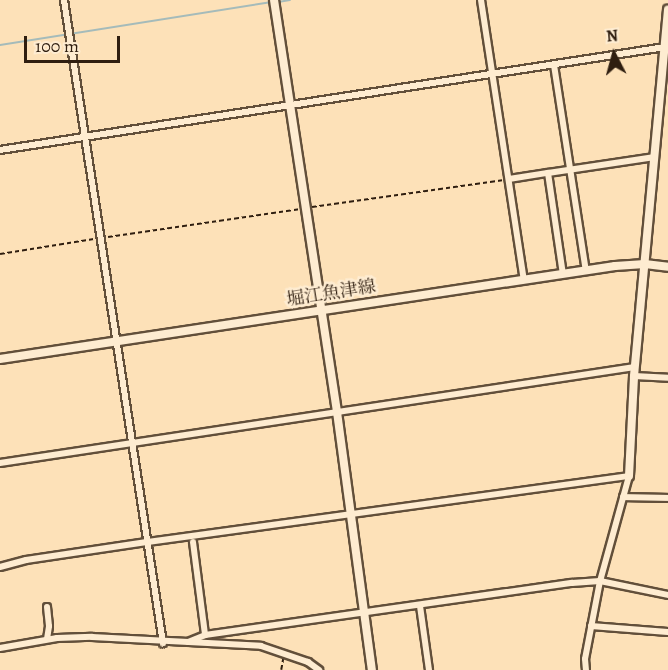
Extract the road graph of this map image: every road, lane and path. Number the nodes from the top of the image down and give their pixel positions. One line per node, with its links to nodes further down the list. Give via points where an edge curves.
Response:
1 (64, 0): 9 (street)
2 (274, 0): 8 (street)
3 (481, 0): 7 (street)
4 (668, 10): 5 (street)
5 (665, 47): 6 (street); 11 (street)
6 (554, 65): 7 (street); 12 (street)
7 (493, 76): 8 (street); 14 (street)
8 (290, 104): 9 (street); 15 (street)
9 (84, 137): 10 (street); 16 (street)
10 (0, 150)
11 (655, 157): 12 (street); 18 (street)
12 (571, 169): 13 (street); 20 (street)
13 (548, 173): 14 (street); 21 (street)
14 (509, 179): 15 (path); 22 (street)
15 (306, 208): 16 (path); 23 (street)
16 (100, 239): 17 (path); 24 (street)
17 (0, 254)
18 (645, 264): 19 (main road, 堀江魚津線); 20 (main road, 堀江魚津線); 26 (street)
19 (668, 267)
20 (586, 271): 21 (main road, 堀江魚津線)
21 (563, 274): 22 (main road, 堀江魚津線)
22 (524, 280): 23 (main road, 堀江魚津線)
23 (321, 311): 24 (main road, 堀江魚津線); 29 (street)
24 (116, 342): 25 (main road, 堀江魚津線); 30 (street)
25 (0, 359)
26 (635, 367): 27 (street); 29 (street)
27 (634, 376): 28 (street); 32 (street)
28 (668, 378)
29 (337, 412): 30 (street); 35 (street)
30 (131, 443): 31 (street); 36 (street)
31 (0, 463)
32 (629, 476): 33 (street); 35 (street)
33 (623, 497): 34 (street); 39 (street)
34 (668, 498)
35 (351, 513): 36 (street); 43 (street)
36 (147, 542): 38 (street); 49 (street)
37 (193, 542): 46 (street)
38 (0, 567)
39 (600, 581): 40 (street); 41 (street); 44 (street)
40 (668, 595)
41 (420, 606): 43 (street); 55 (street)
42 (47, 607): 47 (street)
43 (365, 612): 46 (street); 54 (street)
44 (591, 626): 45 (street); 56 (street)
45 (668, 632)
46 (206, 635): 48 (street)
47 (47, 639): 49 (street, via 92,636); 50 (street)
48 (188, 642): 49 (street); 51 (street, via 261,646)
49 (163, 643)
50 (0, 648)
51 (285, 652): 52 (path); 53 (street)
52 (281, 670)
53 (319, 670)
54 (372, 670)
55 (429, 670)
56 (586, 670)

